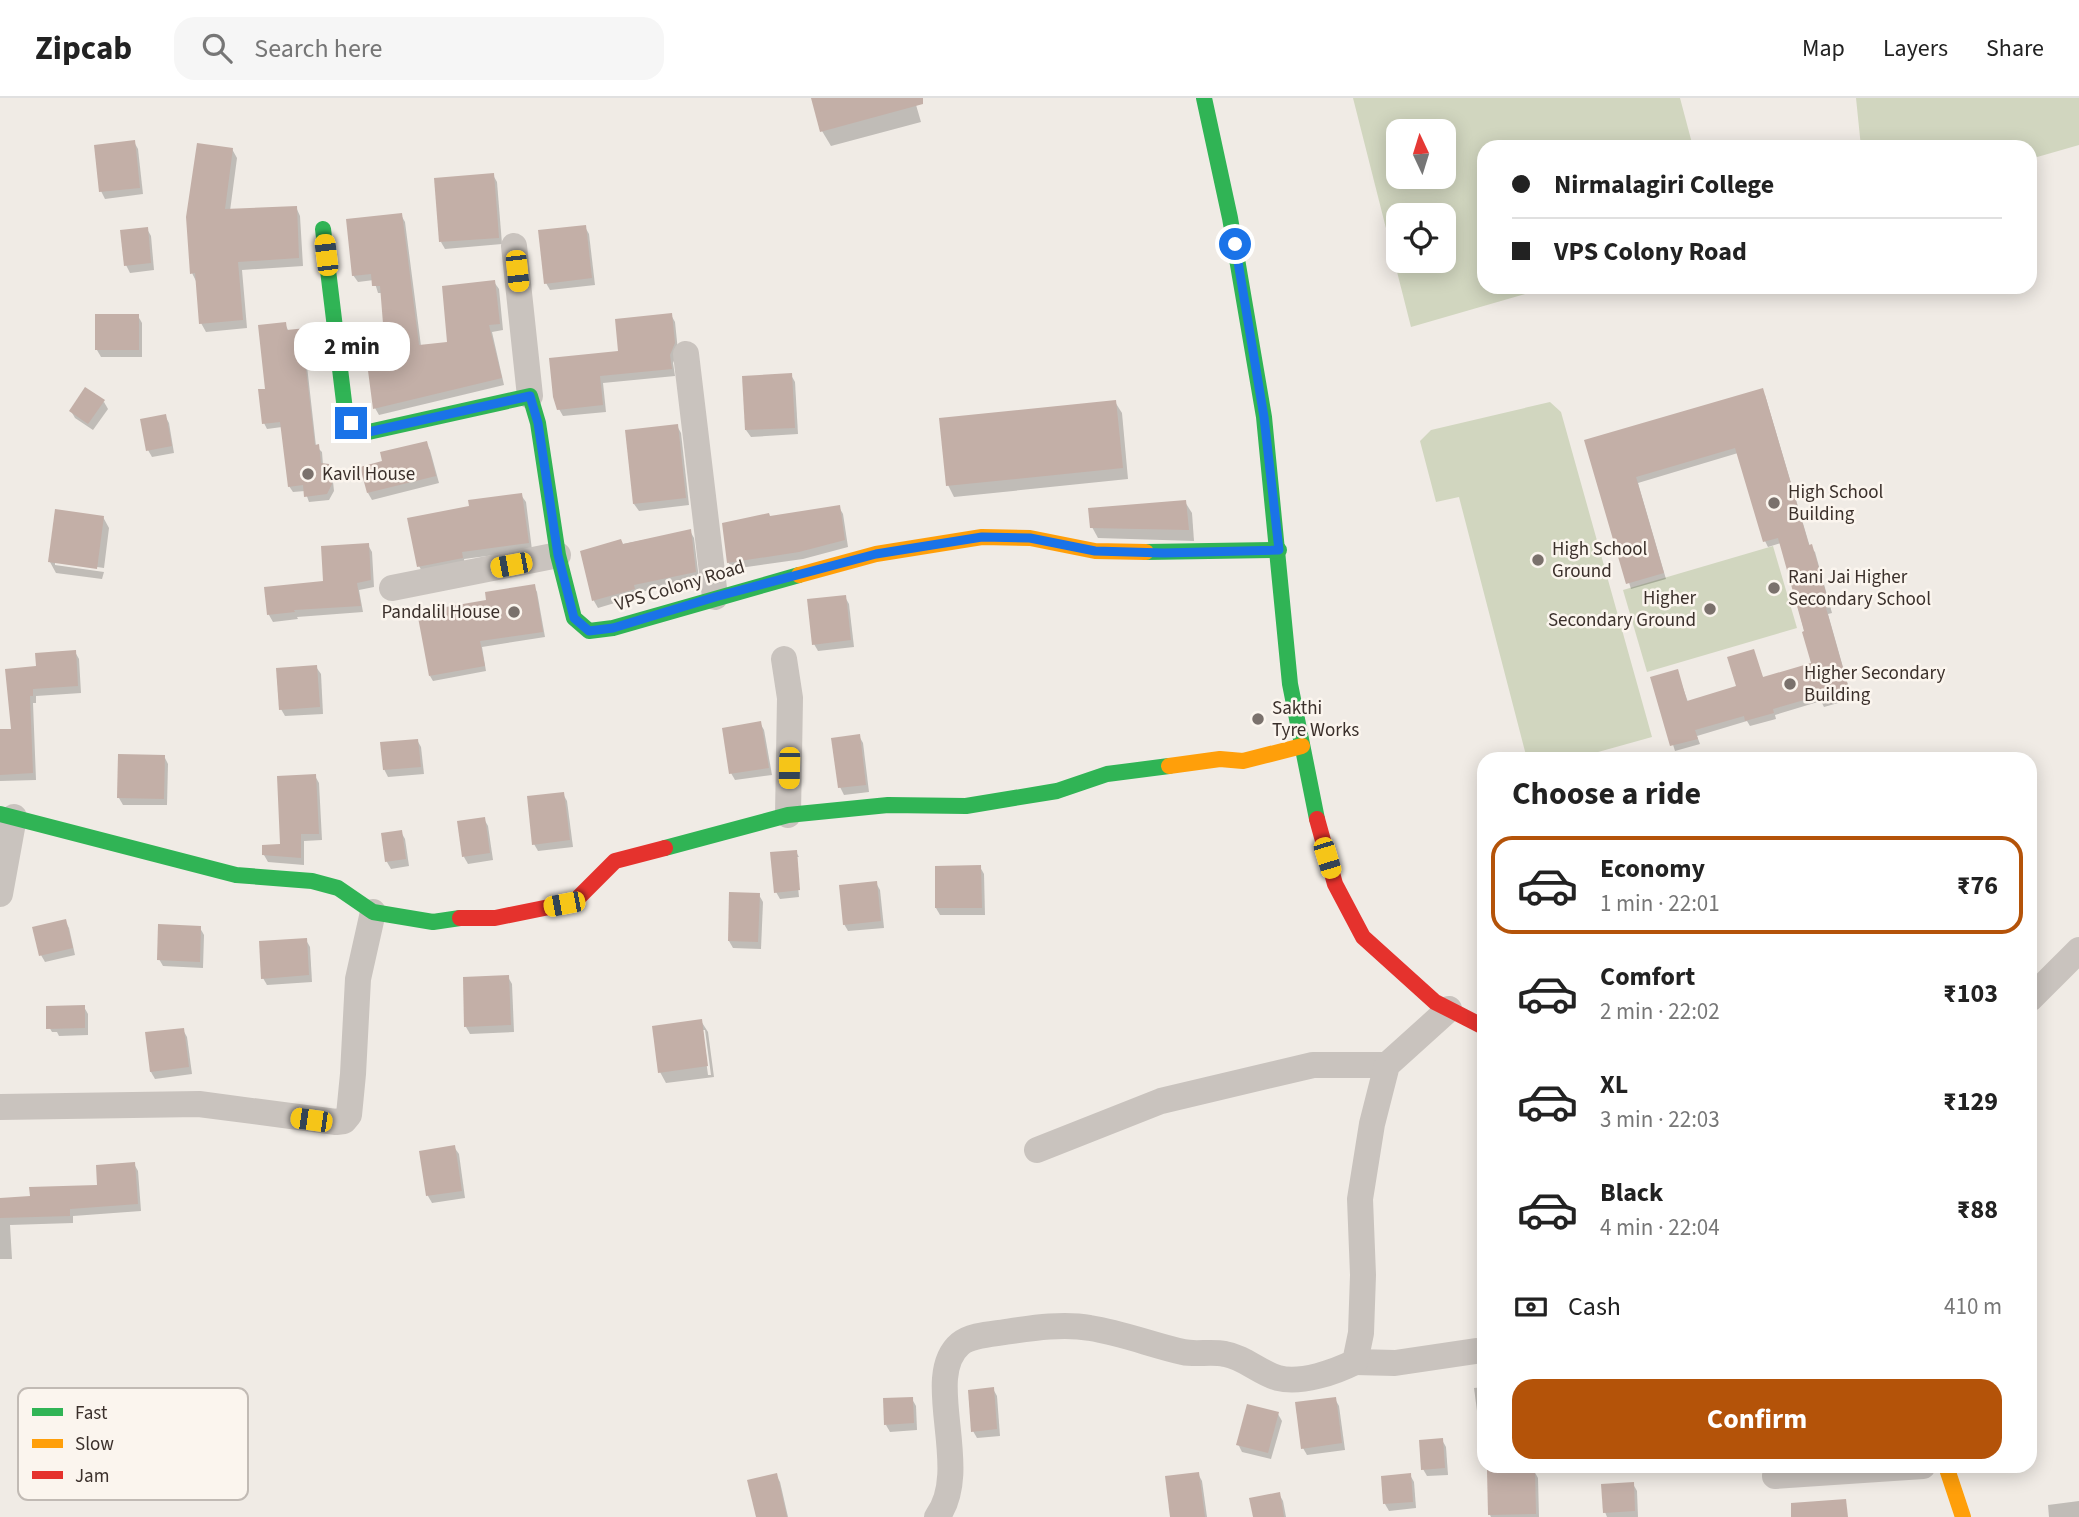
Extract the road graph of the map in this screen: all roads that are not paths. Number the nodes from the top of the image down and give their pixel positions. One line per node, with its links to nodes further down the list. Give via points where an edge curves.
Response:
1 (1204, 98): 6 (street, via 1259,387)
2 (323, 229): 5 (street, via 345,410 351,423 364,433)
3 (514, 246): 5 (street)
4 (687, 354): 9 (street)
5 (530, 396): 7 (street, VPS Colony Road)
6 (1279, 550): 9 (street, VPS Colony Road, via 1095,551 1030,538 982,537 876,554); 11 (street, via 1290,684)
7 (558, 555): 8 (street); 9 (street, VPS Colony Road, via 574,618 589,631)
8 (392, 588)
9 (715, 597)
10 (784, 659): 13 (street, via 790,698)
11 (1302, 746): 13 (street, via 1243,761 1220,759 1107,774 1057,791 966,806 888,805); 18 (street, via 1335,884 1363,937)
12 (7, 815): 14 (street); 15 (street, via 236,875 312,881 338,888)
13 (788, 815): 15 (street, via 615,861 577,899 564,904 495,918 433,922)
14 (0, 894)
15 (373, 912): 21 (street, via 358,979 349,1115 344,1121 199,1104)
16 (2079, 950): 17 (street)
17 (2037, 992)
18 (1449, 1009): 19 (street); 20 (street)
19 (1477, 1023)
20 (1387, 1065): 22 (street, via 1313,1065 1174,1098); 24 (street, via 1360,1199 1362,1333)
21 (0, 1107)
22 (1037, 1150)
23 (1476, 1351): 24 (street, via 1395,1363)
24 (1355, 1362): 28 (street, via 1334,1372 1279,1379 1226,1354 1184,1352 1087,1327 1041,1327 961,1342 950,1355 944,1379 953,1465 944,1507)
25 (1819, 1473): 27 (street)
26 (1947, 1473): 29 (street)
27 (1775, 1476)
28 (937, 1517)
29 (1963, 1517)

